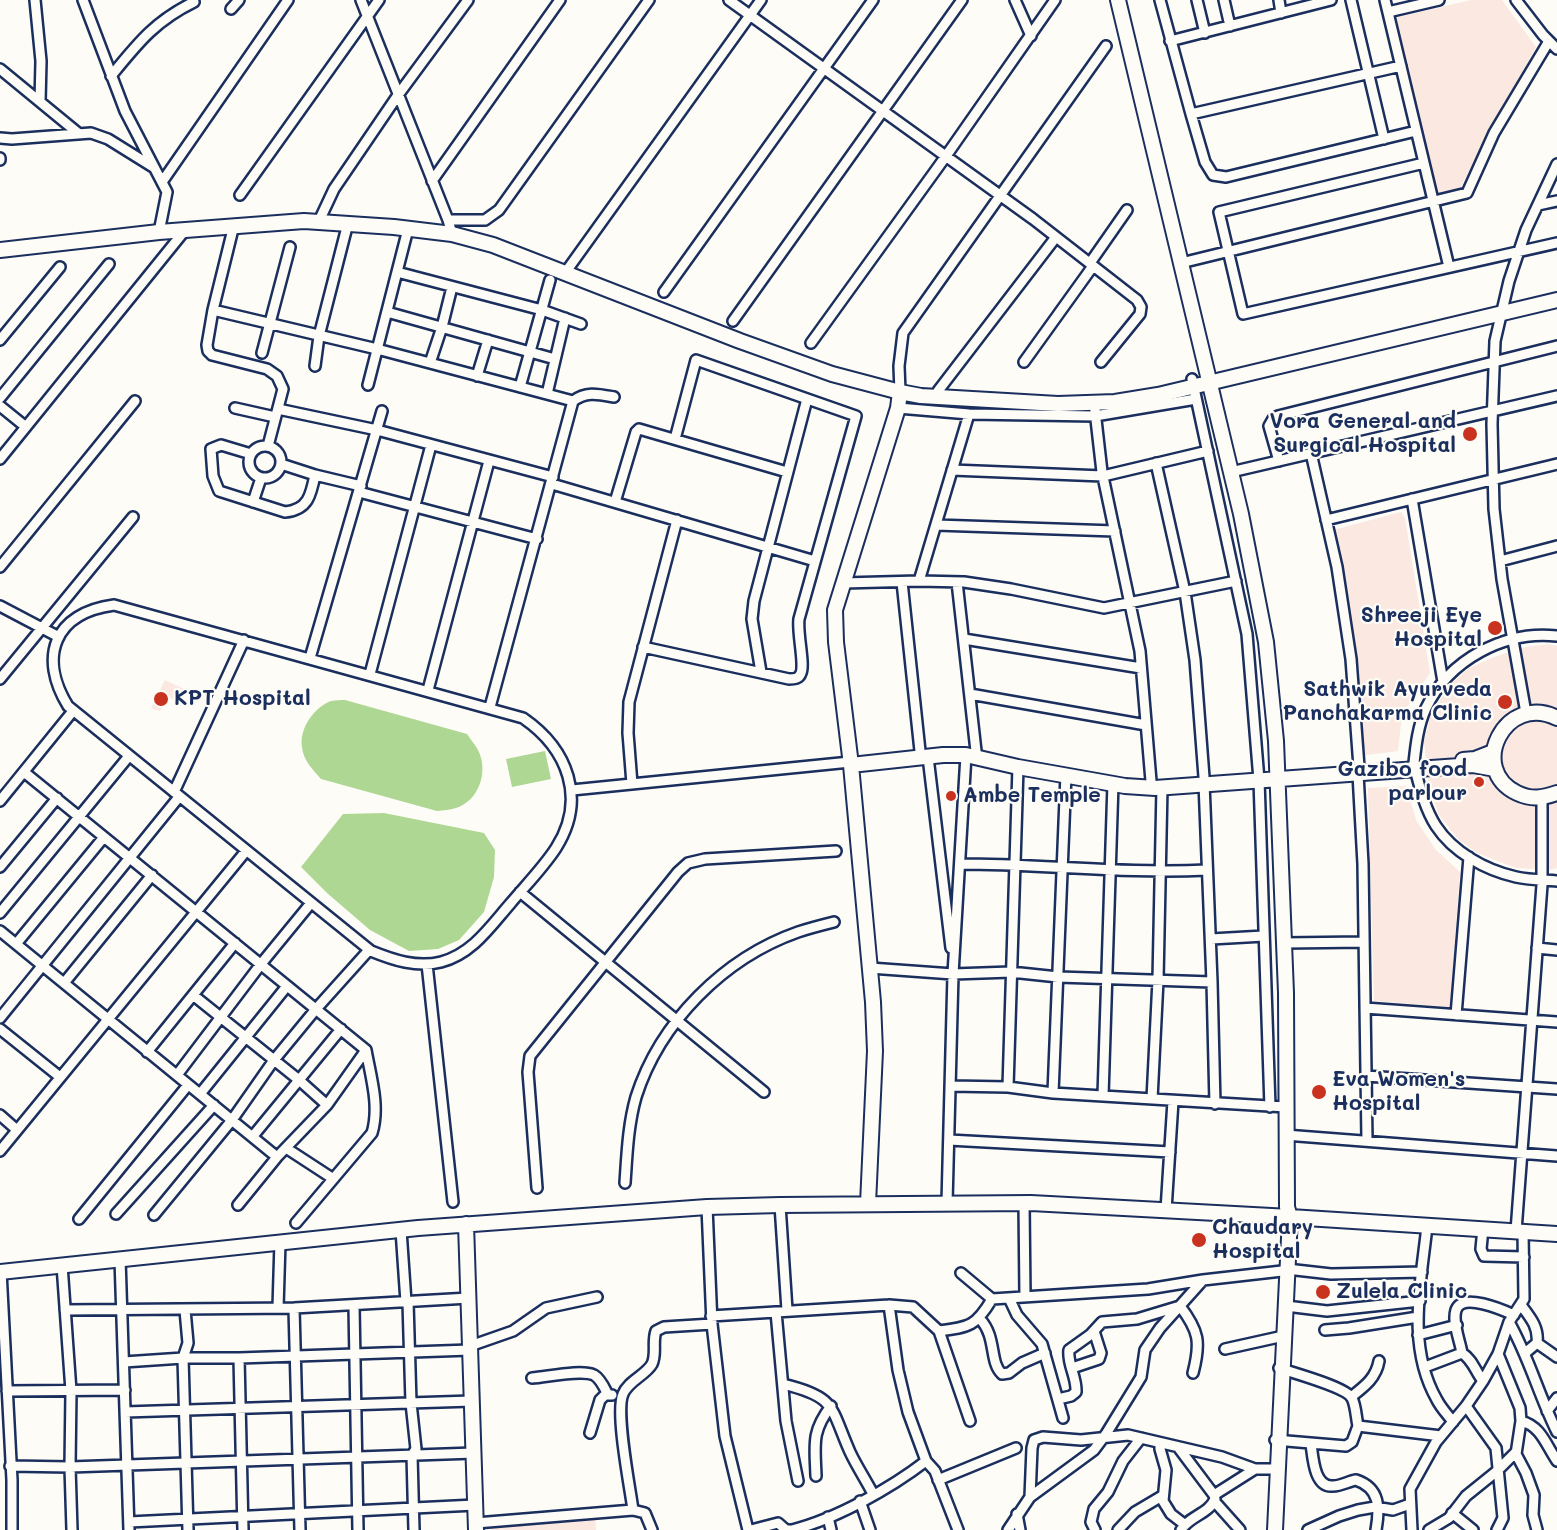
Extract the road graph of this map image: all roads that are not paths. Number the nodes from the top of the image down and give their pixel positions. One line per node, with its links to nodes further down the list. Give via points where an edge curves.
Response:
1 (35, 0): 46 (street, via 41,61)
2 (83, 0): 44 (street)
3 (239, 0): 28 (street)
4 (288, 0): 58 (street)
5 (361, 0): 32 (street)
6 (379, 0): 32 (street)
7 (468, 0): 45 (street)
8 (560, 0): 57 (street)
9 (649, 0): 65 (street, via 499,210 485,220)
10 (729, 0): 31 (street)
11 (761, 0): 31 (street)
12 (873, 0): 41 (street)
13 (962, 0): 47 (street)
14 (1015, 0): 35 (street)
15 (1056, 0): 35 (street)
16 (1118, 0): 79 (street)
17 (1160, 0): 36 (street)
18 (1197, 0): 34 (street)
19 (1224, 0): 33 (street)
20 (1279, 0): 30 (street)
21 (1331, 0): 27 (street)
22 (1351, 0): 43 (street)
23 (1385, 0): 29 (street)
24 (1439, 0): 29 (street)
25 (1516, 0): 37 (street)
26 (194, 2): 44 (street, via 172,12 148,32)
27 (1309, 3): 30 (street)
28 (231, 9)
29 (1388, 12): 40 (street)
30 (1281, 13): 33 (street)
31 (750, 15): 41 (street); 85 (street)
32 (367, 16): 45 (street); 59 (street)
33 (1230, 26): 34 (street)
34 (1205, 33): 36 (street)
35 (1031, 36): 53 (street)
36 (1170, 41): 48 (street)
37 (1549, 41): 39 (street); 62 (street, via 1494,133 1467,193)
38 (1106, 46): 60 (street)
39 (1557, 49)
40 (1401, 66): 43 (street); 49 (street)
41 (824, 68): 47 (street); 88 (street)
42 (0, 69): 46 (street)
43 (1369, 74): 48 (street); 52 (street)
44 (111, 76): 56 (street)
45 (398, 95): 57 (street); 66 (street, via 334,189)
46 (40, 102): 50 (street)
47 (884, 111): 53 (street); 96 (street)
48 (1191, 114): 52 (street, via 1208,170 1219,177)
49 (1416, 131): 52 (street); 54 (street)
50 (78, 133): 51 (street); 56 (street, via 108,139)
51 (0, 138)
52 (1384, 139)
53 (946, 156): 60 (street); 103 (street)
54 (1424, 163): 62 (street); 78 (street, via 1219,212)
55 (1557, 164): 63 (street)
56 (154, 168): 58 (street)
57 (432, 181): 65 (street)
58 (162, 182): 71 (street, via 167,192)
59 (240, 195)
60 (999, 195): 73 (street); 120 (street, via 903,333)
61 (1557, 201): 63 (street)
62 (1433, 202): 78 (street); 83 (street)
63 (1538, 205): 77 (street)
64 (1127, 210): 81 (street)
65 (448, 220): 72 (street)
66 (319, 221): 67 (street); 68 (street)
67 (348, 223): 69 (street); 100 (street)
68 (234, 225): 70 (street); 92 (street)
69 (408, 229): 72 (street); 84 (street)
70 (186, 230): 71 (street); 136 (street)
71 (159, 232): 76 (street)
72 (452, 234): 85 (street)
73 (1056, 237): 81 (street); 119 (street)
74 (1557, 243): 77 (street)
75 (290, 247): 97 (street)
76 (0, 250)
77 (1519, 251): 83 (street); 91 (street)
78 (1228, 252): 79 (street); 83 (street, via 1242,314)
79 (1181, 263): 115 (street)
80 (109, 264): 124 (street)
81 (1092, 264): 110 (street); 111 (street, via 1141,307 1140,314)
82 (60, 267): 101 (street)
83 (1449, 267)
84 (397, 272): 87 (street); 94 (street)
85 (565, 273): 120 (street, via 832,374)
86 (550, 280): 93 (street)
87 (452, 287): 93 (street); 99 (street)
88 (664, 292)
89 (1557, 292): 91 (street)
90 (1557, 300): 91 (street)
91 (1503, 309): 109 (street); 115 (street)
92 (213, 310): 97 (street); 134 (street, via 207,345 210,353 267,369 277,376 283,389)
93 (542, 310): 95 (street); 107 (street)
94 (387, 312): 99 (street); 105 (street)
95 (565, 318): 98 (street); 108 (street)
96 (733, 321)
97 (268, 324): 100 (street); 106 (street)
98 (581, 324)
99 (442, 327): 102 (street); 112 (street)
100 (319, 336): 105 (street); 113 (street)
101 (0, 340)
102 (488, 340): 107 (street); 114 (street)
103 (811, 342)
104 (1557, 346): 109 (street)
105 (377, 349): 112 (street); 116 (street)
106 (262, 352)
107 (530, 352): 108 (street); 117 (street)
108 (555, 359): 121 (street)
109 (1494, 361): 133 (street); 146 (street, via 1278,416 1269,426)
110 (1024, 362)
111 (1101, 362)
112 (430, 363): 114 (street)
113 (315, 366)
114 (477, 376): 117 (street)
115 (1209, 379): 118 (street); 152 (street)
116 (368, 385)
117 (520, 387): 121 (street)
118 (1194, 388): 119 (street, via 1069,396); 131 (street); 141 (street)
119 (938, 391): 120 (street)
120 (900, 392): 130 (street); 131 (street)
121 (547, 394): 127 (street)
122 (1557, 396): 133 (street)
123 (614, 397): 127 (street, via 589,393)
124 (0, 398)
125 (807, 399): 138 (street, via 696,360); 151 (street); 172 (street, via 856,416)
126 (135, 401): 174 (street)
127 (573, 401): 157 (street)
128 (0, 406): 136 (street)
129 (235, 408): 134 (street)
130 (898, 408): 135 (street); 179 (street)
131 (1095, 409): 135 (street); 154 (street)
132 (382, 411): 137 (street)
133 (1493, 411): 142 (street); 156 (street)
134 (276, 413): 137 (street); 140 (street)
135 (969, 414): 150 (street)
136 (26, 427): 144 (street)
137 (377, 430): 139 (street); 158 (street)
138 (675, 439): 151 (street); 161 (street, via 637,430)
139 (431, 445): 145 (street); 162 (street)
140 (268, 446): 143 (street, via 260,446); 148 (street, via 280,457)
141 (1208, 451): 147 (street); 176 (street)
142 (1311, 453): 146 (street); 165 (street)
143 (251, 454): 155 (street, via 249,467); 160 (street, via 220,445 211,449 213,476 219,491)
144 (0, 459)
145 (489, 461): 157 (street); 166 (street)
146 (1279, 461): 152 (street)
147 (1156, 463): 154 (street); 180 (street)
148 (281, 464): 153 (street); 155 (street, via 270,478)
149 (1557, 464): 156 (street)
150 (952, 470): 154 (street); 167 (street)
151 (787, 472): 170 (street)
152 (1231, 472): 217 (street, via 1266,642)
153 (315, 475): 158 (street); 160 (street, via 307,502 293,511)
154 (1103, 476): 168 (street)
155 (261, 478): 160 (street)
156 (1493, 479): 159 (street); 173 (street)
157 (552, 481): 161 (street); 169 (street)
158 (360, 489): 162 (street); 192 (street)
159 (1412, 499): 165 (street); 197 (street)
160 (253, 502)
161 (615, 502): 164 (street)
162 (414, 506): 166 (street); 195 (street)
163 (133, 517): 183 (street)
164 (677, 520): 170 (street); 191 (street)
165 (1326, 520): 213 (street, via 1352,659)
166 (473, 522): 169 (street); 198 (street)
167 (936, 525): 168 (street); 175 (street)
168 (1114, 531): 181 (street)
169 (537, 538): 200 (street)
170 (767, 546): 172 (street); 194 (street, via 752,620)
171 (1557, 546): 173 (street)
172 (815, 561): 194 (street, via 797,629 801,674 794,679)
173 (1500, 561): 189 (street)
174 (0, 567)
175 (919, 581): 177 (street); 178 (street)
176 (1236, 581): 180 (street); 216 (street, via 1247,634)
177 (902, 582): 179 (street); 207 (street)
178 (957, 582): 181 (street, via 1104,608); 188 (street)
179 (843, 583): 209 (street, via 835,610)
180 (1185, 592): 181 (street); 218 (street, via 1195,660)
181 (1130, 604): 193 (street)
182 (0, 606): 183 (street)
183 (42, 628): 187 (street); 196 (street)
184 (1557, 630): 185 (street)
185 (1541, 634): 186 (street); 189 (street)
186 (1557, 636)
187 (59, 637): 190 (street, via 75,617 114,605); 201 (street, via 53,673 57,688)
188 (964, 639): 193 (street); 199 (street)
189 (1513, 639): 197 (street, via 1478,652); 202 (street)
190 (244, 640): 192 (street); 224 (street)
191 (643, 647): 194 (street); 220 (street, via 629,702 627,733)
192 (310, 658): 195 (street)
193 (1141, 668): 204 (street)
194 (761, 672)
195 (370, 674): 198 (street)
196 (0, 679)
197 (1443, 682): 210 (street, via 1418,732)
198 (428, 690): 200 (street)
199 (970, 694): 204 (street); 206 (street)
200 (490, 707): 222 (street, via 523,718 550,740 566,768)
201 (73, 711): 208 (street); 214 (street)
202 (1526, 713): 203 (street); 205 (street, via 1502,729)
203 (1557, 718)
204 (1146, 725): 221 (street)
205 (1493, 752): 210 (street, via 1475,759); 212 (street)
206 (971, 753): 207 (street, via 944,749); 211 (street); 221 (street); 234 (street)
207 (924, 754): 209 (street); 266 (street)
208 (129, 756): 224 (street); 228 (street)
209 (850, 762): 220 (street); 264 (street)
210 (1415, 766): 212 (street, via 1473,765); 213 (street); 232 (street, via 1422,797 1436,826)
211 (1018, 767): 215 (street); 235 (street)
212 (1495, 769): 226 (street, via 1510,790 1527,798)
213 (1358, 770): 217 (street); 253 (street)
214 (24, 772): 225 (street); 227 (street)
215 (1066, 774): 219 (street); 237 (street)
216 (1259, 776): 217 (street); 218 (street); 251 (street)
217 (1277, 776): 255 (street)
218 (1204, 780): 221 (street); 239 (street)
219 (1113, 783): 221 (street); 238 (street)
220 (632, 784): 222 (street)
221 (1157, 784): 240 (street)
222 (572, 790): 245 (street, via 567,825 556,847)
223 (1557, 793): 226 (street)
224 (177, 794): 230 (street); 233 (street)
225 (57, 798): 228 (street); 236 (street)
226 (1542, 798): 243 (street)
227 (0, 801)
228 (79, 816): 229 (street); 248 (street)
229 (104, 837): 233 (street); 256 (street)
230 (246, 850): 246 (street); 247 (street)
231 (836, 850): 260 (street, via 688,863)
232 (1469, 857): 243 (street, via 1481,866 1516,878); 276 (street)
233 (130, 858): 241 (street); 263 (street)
234 (960, 864): 235 (street); 266 (street)
235 (1015, 864): 237 (street); 265 (street)
236 (0, 867)
237 (1063, 867): 238 (street); 267 (street)
238 (1111, 869): 240 (street); 268 (street)
239 (1207, 870): 240 (street); 252 (street)
240 (1160, 872): 269 (street)
241 (152, 875): 247 (street); 271 (street)
242 (1557, 876): 243 (street)
243 (1542, 880): 244 (street); 257 (street)
244 (1557, 881)
245 (520, 892): 260 (street); 262 (street, via 466,951)
246 (311, 903): 258 (street); 261 (street)
247 (196, 911): 254 (street); 279 (street)
248 (0, 913)
249 (834, 922): 280 (street, via 798,932 733,967)
250 (0, 931): 256 (street)
251 (1264, 936): 252 (street); 307 (street)
252 (1210, 939): 270 (street)
253 (1364, 942): 255 (street); 274 (street)
254 (235, 943): 261 (street); 273 (street)
255 (1284, 943): 308 (street)
256 (16, 944): 263 (street)
257 (1537, 948): 259 (street); 281 (street)
258 (369, 950): 262 (street, via 394,961); 275 (street)
259 (1557, 950)
260 (605, 962): 280 (street); 324 (street, via 530,1056)
261 (261, 964): 272 (street); 277 (street)
262 (427, 964): 325 (street)
263 (43, 966): 271 (street); 278 (street)
264 (870, 968): 266 (street); 328 (street, via 875,1051)
265 (1011, 972): 266 (street); 267 (street); 295 (street)
266 (954, 974): 294 (street)
267 (1058, 977): 268 (street); 299 (street)
268 (1107, 978): 269 (street); 301 (street)
269 (1158, 980): 270 (street); 302 (street)
270 (1212, 982): 304 (street)
271 (64, 984): 279 (street)
272 (287, 986): 275 (street); 285 (street)
273 (193, 994): 277 (street); 287 (street)
274 (1365, 1008): 276 (street); 290 (street)
275 (316, 1009): 284 (street); 288 (street)
276 (1456, 1015): 281 (street)
277 (220, 1017): 285 (street); 289 (street)
278 (0, 1018)
279 (108, 1020): 287 (street); 291 (street)
280 (676, 1020): 298 (street); 323 (street, via 654,1054 636,1097 627,1139)
281 (1532, 1020): 282 (street); 296 (street)
282 (1557, 1022)
283 (0, 1029): 291 (street)
284 (341, 1029): 286 (street); 292 (street)
285 (245, 1038): 288 (street); 300 (street)
286 (366, 1050): 306 (street); 322 (street, via 376,1120 372,1133)
287 (147, 1052): 289 (street)
288 (274, 1060): 292 (street); 310 (street)
289 (177, 1075): 293 (street)
290 (1366, 1076): 296 (street); 315 (street)
291 (60, 1077): 311 (street)
292 (299, 1080): 306 (street); 313 (street)
293 (188, 1085): 300 (street); 336 (street)
294 (950, 1086): 295 (street); 314 (street)
295 (1008, 1087): 299 (street)
296 (1527, 1087): 297 (street); 319 (street)
297 (1557, 1089)
298 (764, 1092)
299 (1053, 1093): 301 (street)
300 (200, 1094): 305 (street)
301 (1103, 1096): 302 (street)
302 (1152, 1099): 303 (street)
303 (1173, 1101): 304 (street); 318 (street)
304 (1215, 1104): 307 (street)
305 (214, 1105): 310 (street); 333 (street)
306 (327, 1105): 316 (street)
307 (1270, 1107): 308 (street)
308 (1286, 1107): 312 (street)
309 (0, 1115): 311 (street)
310 (232, 1120): 313 (street); 335 (street)
311 (17, 1130): 317 (street)
312 (1286, 1135): 315 (street); 334 (street)
313 (253, 1136): 321 (street)
314 (949, 1140): 318 (street); 326 (street)
315 (1367, 1141): 319 (street)
316 (286, 1148): 321 (street); 322 (street)
317 (0, 1151)
318 (1170, 1152): 332 (street)
319 (1522, 1153): 320 (street); 342 (street)
320 (1557, 1156)
321 (277, 1157): 329 (street)
322 (332, 1178): 337 (street)
323 (625, 1183)
324 (537, 1188)
325 (453, 1202)
326 (947, 1203): 327 (street); 328 (street)
327 (1024, 1203): 332 (street); 354 (street)
328 (868, 1204): 330 (street)
329 (238, 1205)
330 (780, 1205): 331 (street); 369 (street)
331 (706, 1207): 338 (street); 375 (street)
332 (1166, 1210): 334 (street)
333 (116, 1214)
334 (1287, 1214): 339 (street); 348 (street)
335 (154, 1215)
336 (79, 1219)
337 (296, 1223)
338 (466, 1224): 341 (street); 355 (street)
339 (1427, 1226): 340 (street); 350 (street)
340 (1483, 1228): 342 (street); 345 (street, via 1484,1256)
341 (401, 1230): 344 (street); 359 (street)
342 (1519, 1231): 343 (street); 345 (street)
343 (1557, 1234)
344 (280, 1242): 346 (street); 365 (street)
345 (1524, 1257): 361 (street)
346 (120, 1259): 347 (street); 367 (street)
347 (62, 1265): 349 (street); 370 (street)
348 (1285, 1270): 350 (street, via 1331,1274); 352 (street); 364 (street); 381 (street)
349 (1, 1271): 405 (street)
350 (1422, 1272): 358 (street)
351 (961, 1273): 357 (street)
352 (1203, 1280): 354 (street, via 1148,1289); 363 (street)
353 (597, 1297): 383 (street, via 546,1308 513,1331)
354 (1025, 1297): 356 (street)
355 (469, 1298): 359 (street); 383 (street)
356 (1009, 1298): 357 (street); 386 (street)
357 (992, 1299): 373 (street)
358 (1420, 1301): 364 (street, via 1327,1311); 372 (street)
359 (407, 1302): 362 (street); 385 (street)
360 (889, 1305): 369 (street); 378 (street, via 913,1307); 444 (street, via 898,1371)
361 (1521, 1305): 374 (street); 382 (street, via 1533,1321)
362 (354, 1306): 366 (street); 389 (street)
363 (1180, 1306): 379 (street, via 1137,1318 1102,1322); 400 (street, via 1197,1334); 430 (street, via 1145,1350 1141,1377)
364 (1286, 1306): 399 (street)
365 (278, 1308): 366 (street); 368 (street)
366 (294, 1308): 391 (street)
367 (122, 1310): 368 (street); 370 (street); 396 (street)
368 (185, 1310): 393 (street, via 188,1343)
369 (787, 1310): 371 (street)
370 (65, 1311): 406 (street)
371 (776, 1312): 375 (street); 403 (street)
372 (1418, 1317): 377 (street); 380 (street)
373 (980, 1319): 378 (street, via 961,1328); 386 (street, via 988,1328 996,1365 1002,1374)
374 (1511, 1319): 376 (street, via 1478,1302 1465,1303 1456,1308); 388 (street); 390 (street)
375 (712, 1320): 407 (street, via 664,1327 656,1332 651,1366); 484 (street, via 725,1436)
376 (1457, 1325): 380 (street); 387 (street)
377 (1325, 1330)
378 (939, 1331): 423 (street)
379 (1094, 1331): 398 (street, via 1070,1350); 398 (street, via 1101,1353 1099,1359)
380 (1418, 1335): 397 (street)
381 (1279, 1337): 384 (street); 399 (street)
382 (1537, 1343): 388 (street); 392 (street)
383 (470, 1348): 385 (street); 412 (street)
384 (1225, 1349)
385 (410, 1352): 389 (street); 413 (street)
386 (1045, 1353): 411 (street)
387 (1462, 1353): 397 (street); 402 (street, via 1470,1358)
388 (1525, 1353): 420 (street)
389 (353, 1354): 391 (street); 414 (street)
390 (1498, 1354): 402 (street); 424 (street, via 1520,1408)
391 (296, 1356): 394 (street); 417 (street)
392 (1557, 1357)
393 (183, 1358): 394 (street); 396 (street); 419 (street)
394 (239, 1358): 418 (street)
395 (1379, 1361): 409 (street, via 1372,1379)
396 (124, 1362): 404 (street)
397 (1425, 1367): 425 (street, via 1437,1399)
398 (1072, 1368): 411 (street, via 1076,1392)
399 (1280, 1368): 409 (street, via 1334,1386); 433 (street)
400 (1193, 1373)
401 (532, 1378): 408 (street, via 594,1375)
402 (1484, 1381): 416 (street)
403 (783, 1384): 415 (street, via 809,1390); 455 (street)
404 (125, 1390): 406 (street); 421 (street)
405 (7, 1391): 406 (street); 448 (street)
406 (71, 1391): 449 (street)
407 (623, 1394): 408 (street); 465 (street, via 622,1435)
408 (608, 1395): 428 (street, via 600,1400)
409 (1352, 1397): 426 (street)
410 (1557, 1398): 420 (street)
411 (1058, 1399): 422 (street)
412 (472, 1401): 413 (street); 439 (street)
413 (411, 1403): 414 (street); 440 (street, via 416,1449)
414 (355, 1405): 417 (street); 441 (street)
415 (831, 1406): 453 (street, via 816,1430); 456 (street)
416 (1466, 1406): 425 (street); 452 (street, via 1496,1448)
417 (297, 1407): 418 (street); 442 (street)
418 (240, 1409): 419 (street); 443 (street)
419 (185, 1410): 421 (street); 446 (street)
420 (1547, 1411): 427 (street)
421 (125, 1412): 447 (street)
422 (1063, 1418)
423 (970, 1421)
424 (1521, 1421): 432 (street, via 1533,1426); 438 (street)
425 (1453, 1422): 429 (street)
426 (1358, 1426): 429 (street); 435 (street, via 1352,1442 1346,1446)
427 (1557, 1432): 432 (street)
428 (590, 1433)
429 (1441, 1436): 461 (street, via 1410,1489)
430 (1102, 1438): 431 (street); 458 (street, via 1094,1450); 458 (street, via 1034,1440)
431 (1141, 1438): 434 (street); 491 (street, via 1094,1509 1091,1522)
432 (1544, 1439): 445 (street)
433 (1277, 1440): 435 (street); 450 (street); 495 (street)
434 (1160, 1443): 436 (street); 457 (street, via 1166,1470)
435 (1311, 1444): 464 (street, via 1315,1470 1326,1486 1362,1482 1374,1492)
436 (1178, 1447): 451 (street); 459 (street)
437 (1016, 1448): 454 (street)
438 (1516, 1452): 452 (street); 502 (street, via 1534,1495)
439 (474, 1453): 440 (street); 462 (street)
440 (412, 1455): 441 (street); 463 (street)
441 (356, 1457): 442 (street); 466 (street)
442 (298, 1459): 443 (street); 468 (street)
443 (242, 1461): 446 (street); 470 (street)
444 (926, 1461): 454 (street); 456 (street, via 900,1481)
445 (1557, 1461)
446 (186, 1463): 447 (street); 472 (street)
447 (127, 1465): 449 (street); 473 (street)
448 (10, 1466): 449 (street); 476 (street)
449 (70, 1467): 477 (street)
450 (1273, 1468): 451 (street); 494 (street)
451 (1255, 1469): 459 (street)
452 (1497, 1471): 467 (street); 501 (street, via 1503,1518)
453 (816, 1476)
454 (938, 1479): 488 (street)
455 (798, 1481)
456 (873, 1494): 460 (street)
457 (1161, 1496): 475 (street); 492 (street)
458 (1030, 1497): 469 (street)
459 (1215, 1499): 475 (street); 493 (street)
460 (860, 1501): 471 (street); 487 (street)
461 (1410, 1504): 464 (street); 498 (street)
462 (475, 1505): 463 (street); 474 (street)
463 (414, 1508): 466 (street); 482 (street)
464 (1378, 1508): 496 (street, via 1358,1510); 497 (street)
465 (633, 1510): 474 (street); 483 (street, via 645,1513)
466 (357, 1511): 468 (street); 481 (street)
467 (1452, 1513): 499 (street); 500 (street)
468 (300, 1514): 470 (street); 480 (street)
469 (1017, 1514): 489 (street); 490 (street)
470 (243, 1516): 472 (street); 479 (street)
471 (828, 1517): 485 (street); 486 (street)
472 (188, 1519): 473 (street); 478 (street)
473 (129, 1526)
474 (476, 1526)
475 (1183, 1527)
476 (12, 1530)
477 (72, 1530)
478 (188, 1530)
479 (243, 1530)
480 (300, 1530)
481 (358, 1530)
482 (414, 1530)
483 (652, 1530)
484 (749, 1530): 485 (street, via 778,1523)
485 (791, 1530)
486 (831, 1530)
487 (870, 1530)
488 (958, 1530)
489 (1008, 1530)
490 (1020, 1530)
491 (1095, 1530)
492 (1118, 1530)
493 (1240, 1530)
494 (1270, 1530)
495 (1275, 1530)
496 (1308, 1530)
497 (1376, 1530)
498 (1412, 1530)
499 (1429, 1530)
500 (1473, 1530)
501 (1497, 1530)
502 (1537, 1530)

